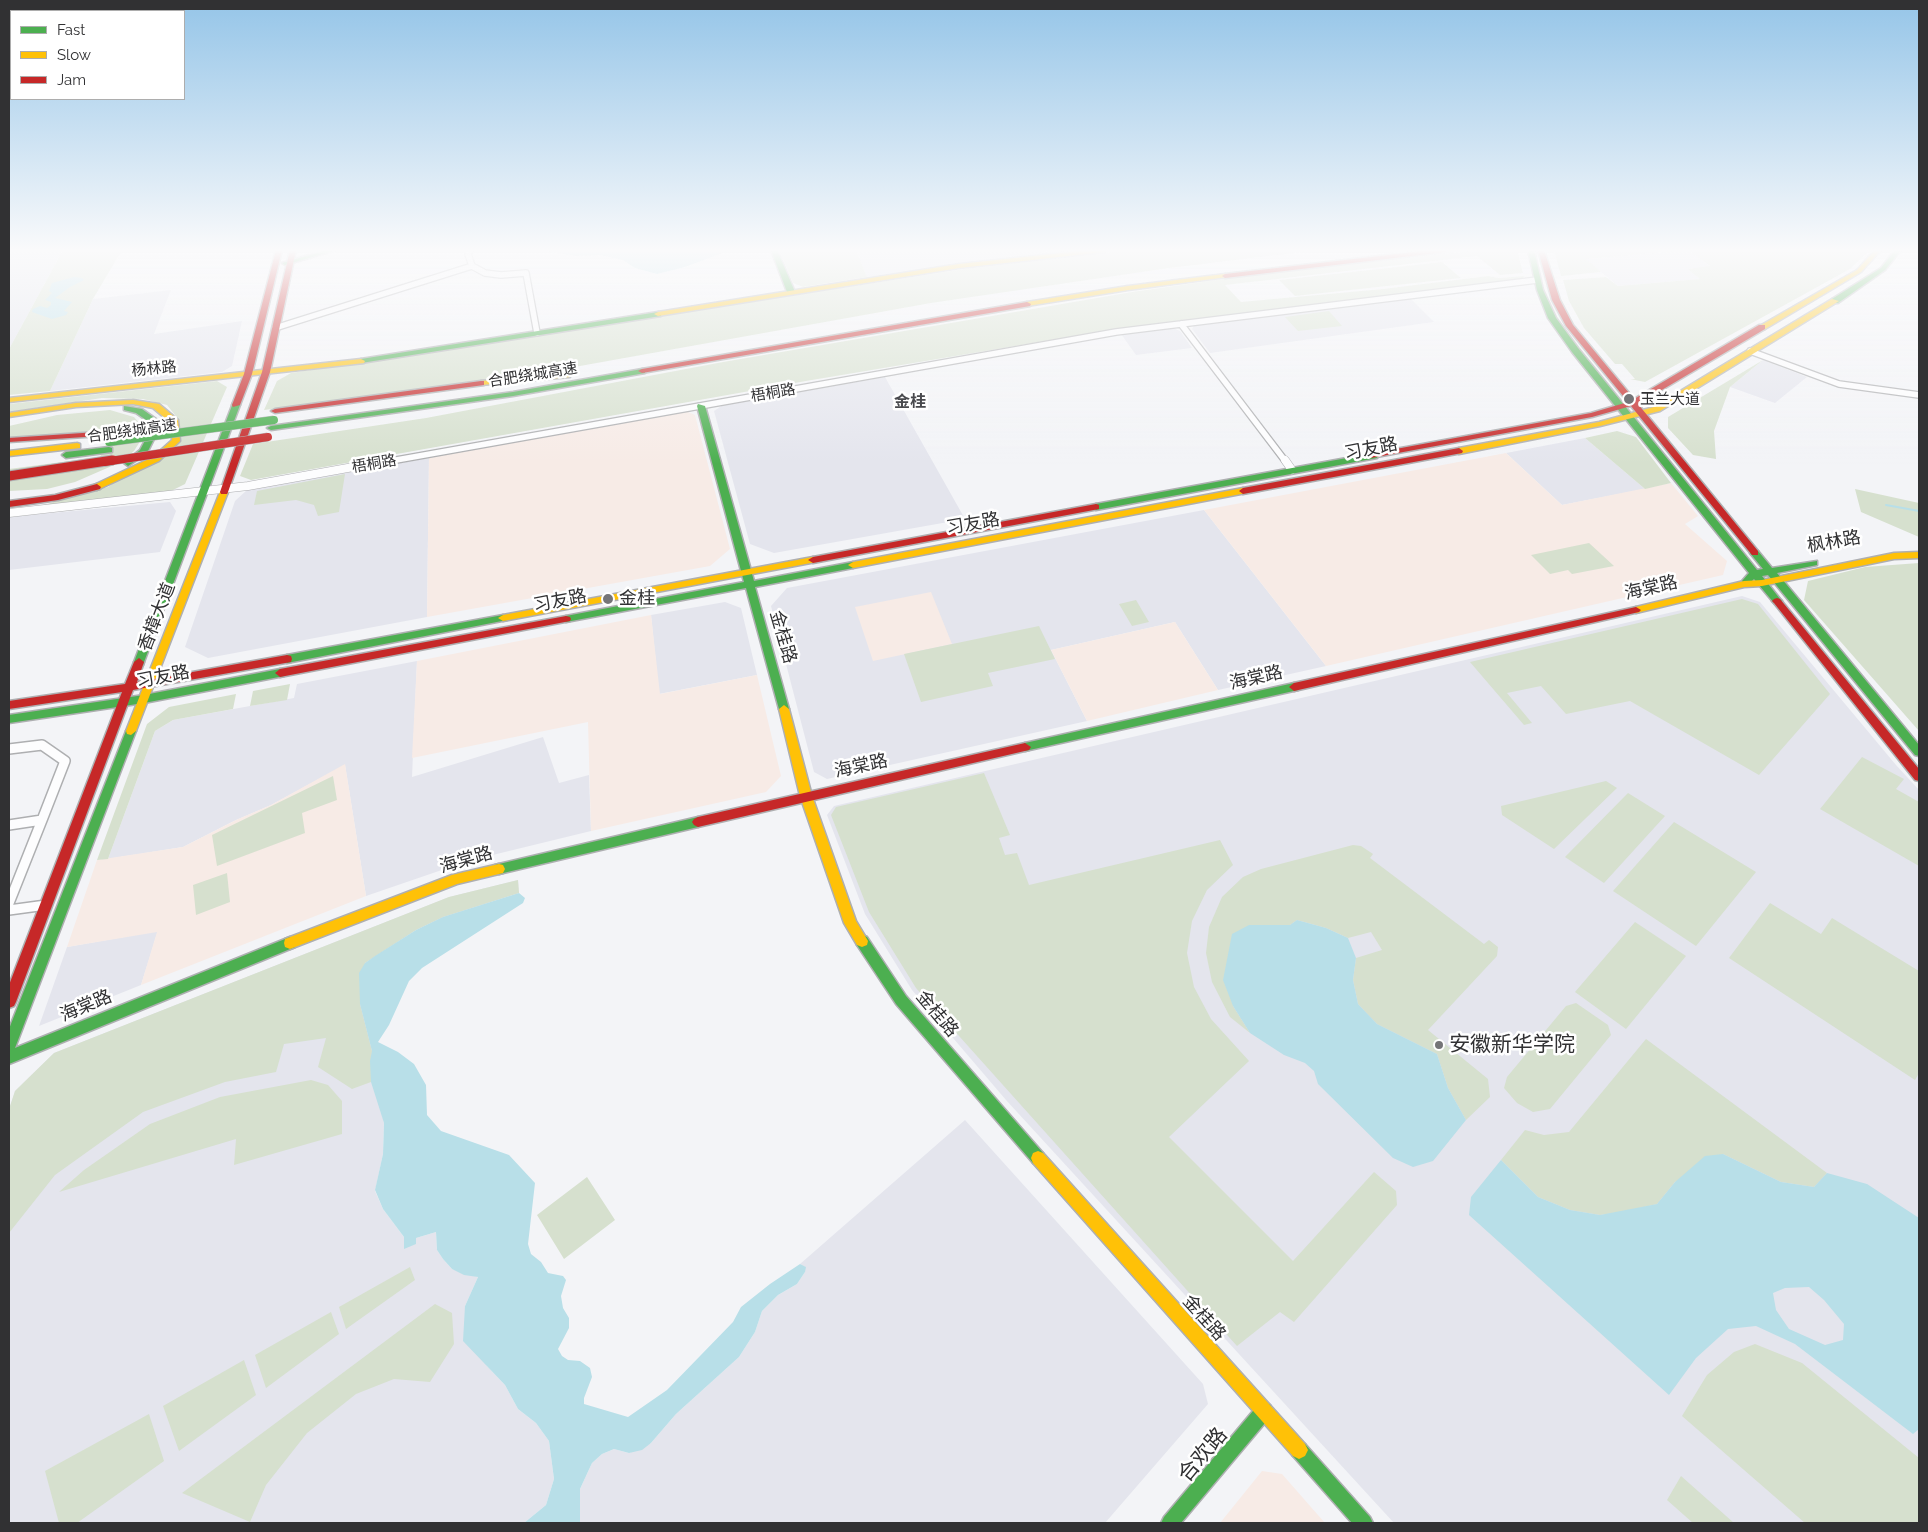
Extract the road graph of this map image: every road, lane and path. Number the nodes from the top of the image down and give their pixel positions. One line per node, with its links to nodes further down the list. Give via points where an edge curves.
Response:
1 (261, 321): 18 (main road, 香樟大道)
2 (276, 321): 14 (main road, 香樟大道)
3 (296, 321): 14 (street)
4 (535, 321): 15 (street)
5 (608, 321): 15 (main road, 杨林路)
6 (887, 321): 19 (main road, 合肥绕城高速)
7 (924, 321): 19 (main road, 合肥绕城高速)
8 (1201, 321): 13 (street, 梧桐路)
9 (1555, 321): 20 (main road)
10 (1568, 321): 20 (main road)
11 (1772, 321): 21 (main road, 习友路)
12 (1800, 321): 16 (main road, 习友路)
13 (1181, 324): 26 (street, 梧桐路, via 1116,332); 42 (street)
14 (275, 328): 17 (main road, 香樟大道)
15 (537, 333): 17 (main road, 杨林路)
16 (1750, 351): 22 (street, via 1839,384); 23 (main road, 习友路)
17 (266, 372): 18 (main road, 杨林路); 44 (main road, 香樟大道)
18 (248, 374): 24 (main road, 杨林路); 45 (main road, 香樟大道)
19 (589, 377): 34 (main road, 合肥绕城高速, via 513,394); 34 (main road, via 504,380)
20 (1606, 379): 21 (main road, via 1639,391); 25 (main road); 27 (main road); 31 (main road, via 1606,403)
21 (1660, 387): 23 (main road, via 1665,394); 25 (main road, 习友路)
22 (1919, 395)
23 (1679, 396): 28 (main road, 习友路)
24 (9, 400)
25 (1633, 403): 27 (main road, 习友路); 29 (main road)
26 (701, 406): 44 (street, 梧桐路); 51 (main road, 金桂路)
27 (1620, 406): 31 (main road, 习友路); 32 (main road)
28 (1657, 409): 29 (main road, 习友路); 36 (main road, via 1653,419)
29 (1641, 413): 32 (main road, 习友路); 36 (main road)
30 (9, 415): 47 (main road, via 76,404 133,402 156,406 175,422 177,432 176,441 156,459 102,486 56,498)
31 (1592, 415): 42 (main road, 习友路)
32 (1629, 417): 35 (main road, 习友路); 38 (main road)
33 (9, 422): 46 (main road, via 68,410 118,406 139,411 153,421 154,431 144,451 97,480 59,491)
34 (272, 424): 39 (main road, 合肥绕城高速); 39 (main road); 43 (main road, bridge, via 98,461)
35 (1600, 424): 38 (main road, via 1627,427); 54 (main road, 习友路)
36 (1659, 435): 38 (main road); 52 (main road)
37 (9, 440): 39 (main road)
38 (1647, 440): 53 (main road)
39 (110, 442): 40 (main road, 合肥绕城高速); 41 (main road, 合肥绕城高速)
40 (9, 454)
41 (9, 462)
42 (1292, 470): 51 (main road, 习友路)
43 (9, 476)
44 (225, 489): 45 (street, 梧桐路); 55 (main road, 香樟大道)
45 (204, 492): 48 (street, 梧桐路); 56 (main road, 香樟大道)
46 (9, 494)
47 (9, 504)
48 (9, 512)
49 (1919, 549): 52 (main road, 枫林路, via 1879,552)
50 (1919, 555): 52 (main road, 枫林路)
51 (747, 571): 54 (main road, 金桂路); 55 (main road, 习友路)
52 (1773, 575): 53 (main road, 枫林路); 62 (main road)
53 (1758, 578): 63 (main road); 64 (main road, 海棠路, via 1572,625)
54 (750, 583): 57 (main road, 习友路); 64 (main road, 金桂路)
55 (150, 684): 56 (main road, 习友路); 57 (main road, 香樟大道)
56 (129, 687): 58 (main road, 香樟大道); 59 (main road, 习友路)
57 (144, 699): 58 (main road, 习友路); 71 (main road, 香樟大道)
58 (124, 702): 60 (main road, 习友路); 68 (main road, 香樟大道)
59 (9, 705)
60 (9, 719)
61 (9, 750): 65 (street, via 42,745 65,761)
62 (1919, 752)
63 (1919, 777)
64 (806, 796): 72 (main road, 海棠路, via 456,879 245,960); 73 (main road, 金桂路, via 850,923 901,1000)
65 (42, 820): 66 (street); 67 (street)
66 (9, 825)
67 (9, 903)
68 (46, 905): 69 (street); 70 (main road, 香樟大道)
69 (9, 910)
70 (9, 1002)
71 (9, 1046)
72 (9, 1057)
73 (1264, 1411): 74 (main road, 合欢路); 75 (main road, 金桂路)
74 (1170, 1523)
75 (1364, 1523)

